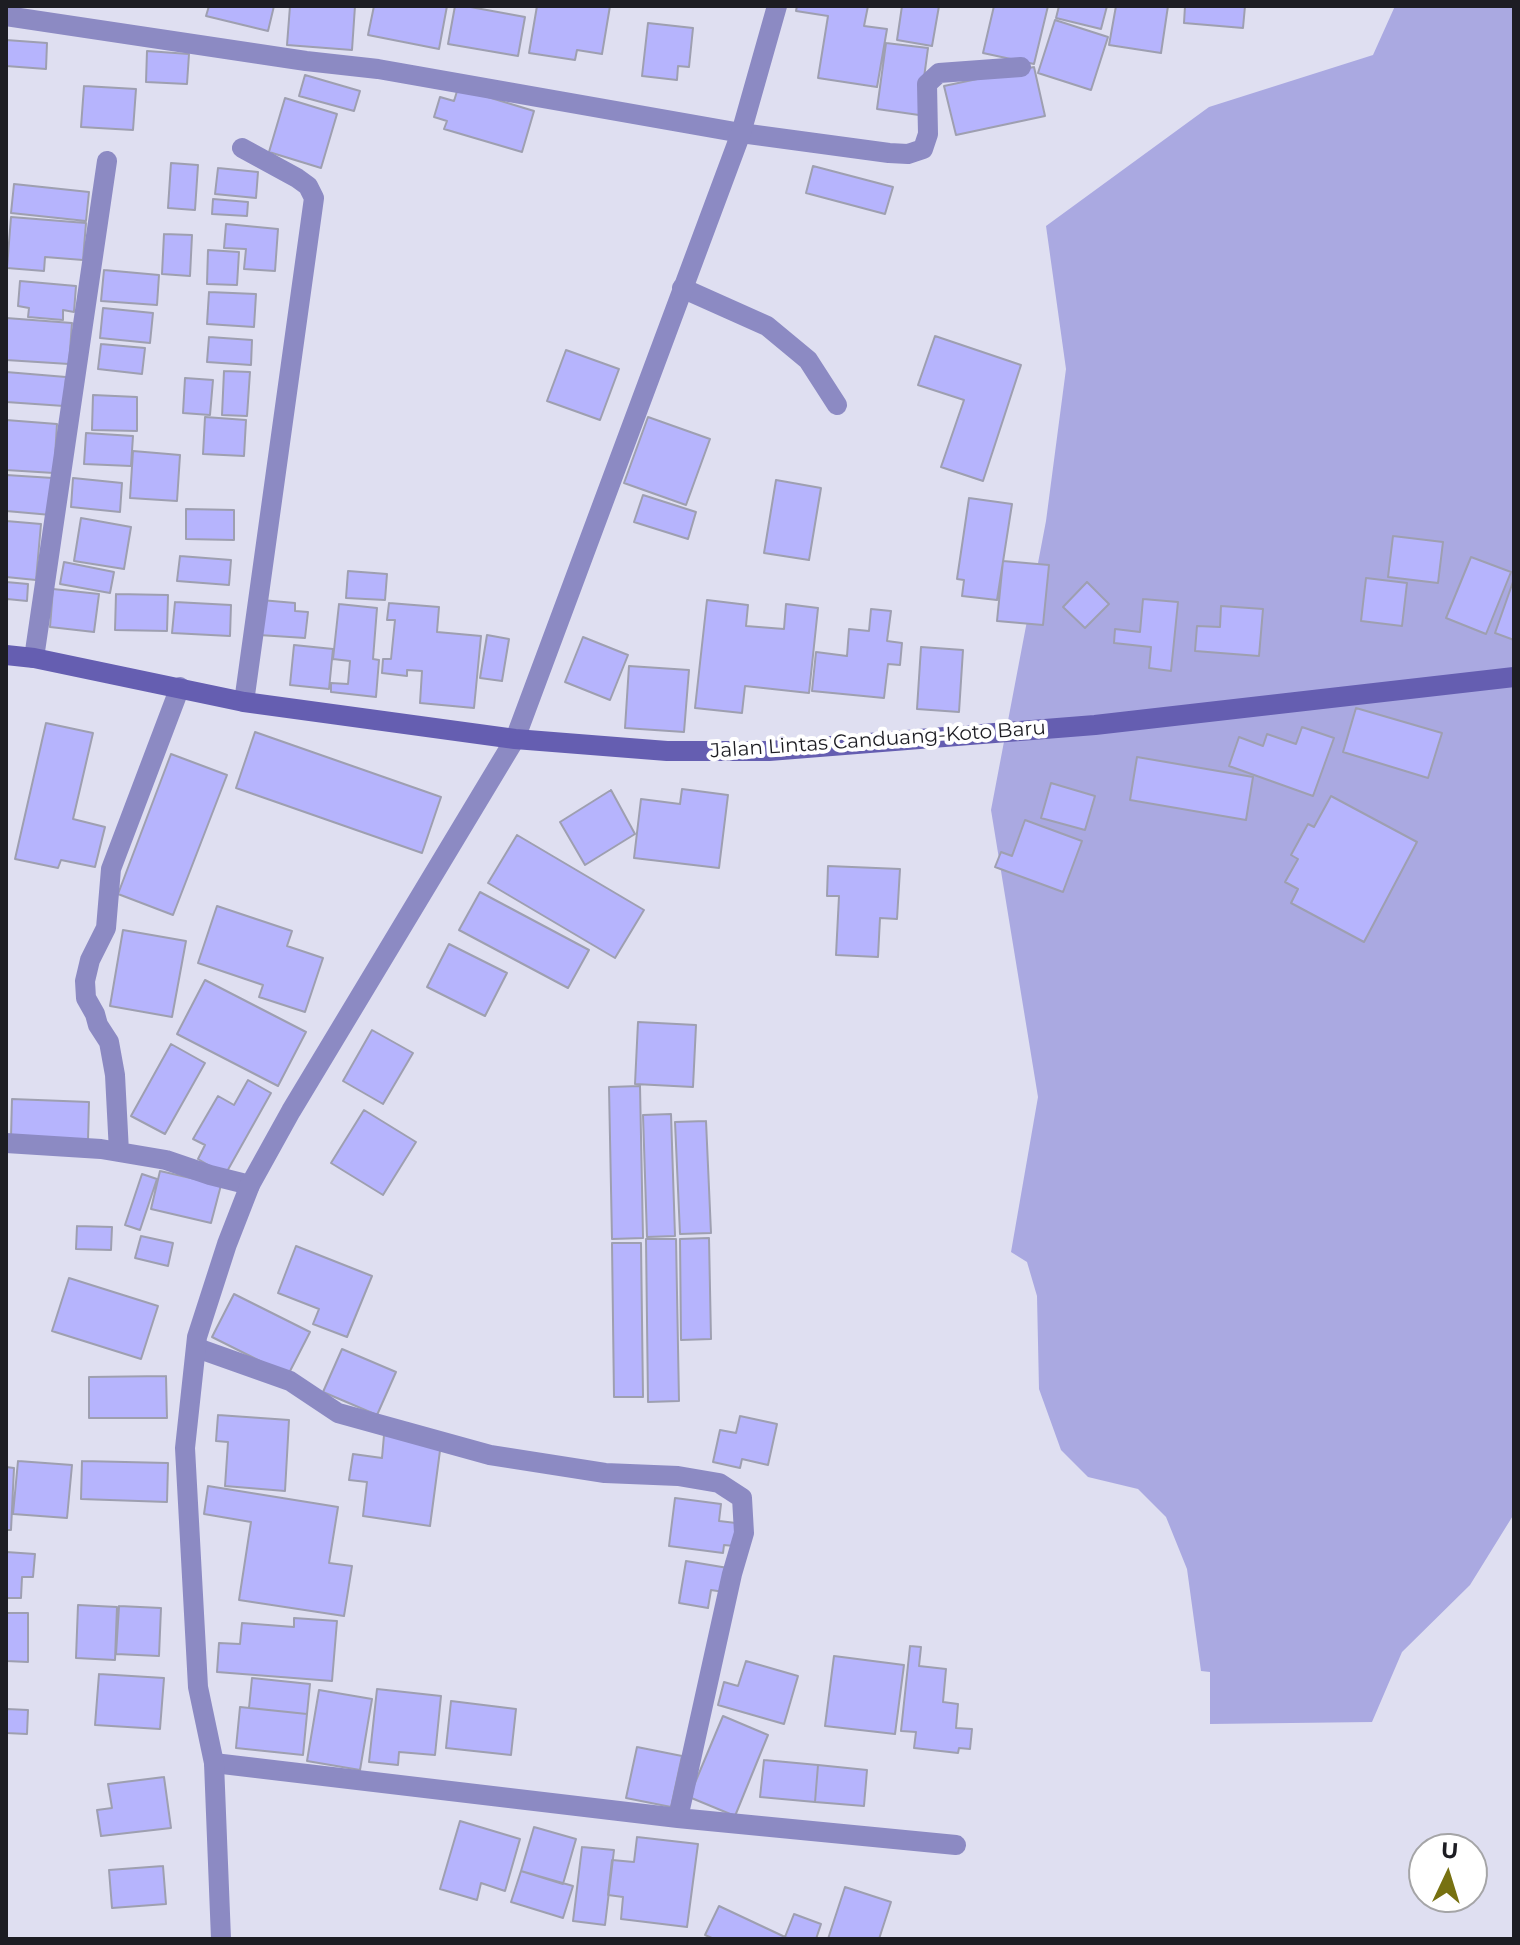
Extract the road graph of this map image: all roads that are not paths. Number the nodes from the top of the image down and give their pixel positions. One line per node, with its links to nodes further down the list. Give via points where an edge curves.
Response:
1 (777, 6): 4 (street)
2 (6, 16): 4 (street, via 378,69)
3 (1021, 67): 4 (street, via 939,73 927,84 928,134 923,149 908,154)
4 (741, 133): 7 (street)
5 (242, 148): 13 (street, via 283,168 308,186 314,198)
6 (107, 161): 10 (street)
7 (682, 288): 8 (street, via 767,326 808,360); 14 (street)
8 (837, 405)
9 (6, 655): 10 (main road, Jalan Lintas Canduang-Koto Baru)
10 (34, 658): 12 (main road, Jalan Lintas Canduang-Koto Baru)
11 (1514, 677): 14 (main road, Jalan Lintas Canduang-Koto Baru, via 1095,725 769,751 667,751)
12 (180, 687): 13 (main road, Jalan Lintas Canduang-Koto Baru); 16 (street, via 111,869 106,928 85,981 86,998 109,1042)
13 (244, 702): 14 (main road, Jalan Lintas Canduang-Koto Baru)
14 (515, 739): 17 (street)
15 (6, 1143): 16 (street)
16 (119, 1152): 17 (street)
17 (250, 1185): 18 (street)
18 (197, 1348): 19 (street, via 185,1448 198,1687); 20 (street, via 290,1381 338,1413 490,1455 605,1473 678,1476 719,1483 742,1498 744,1533)
19 (214, 1763): 20 (street); 22 (street)
20 (678, 1818): 21 (street)
21 (956, 1845)
22 (221, 1939)

